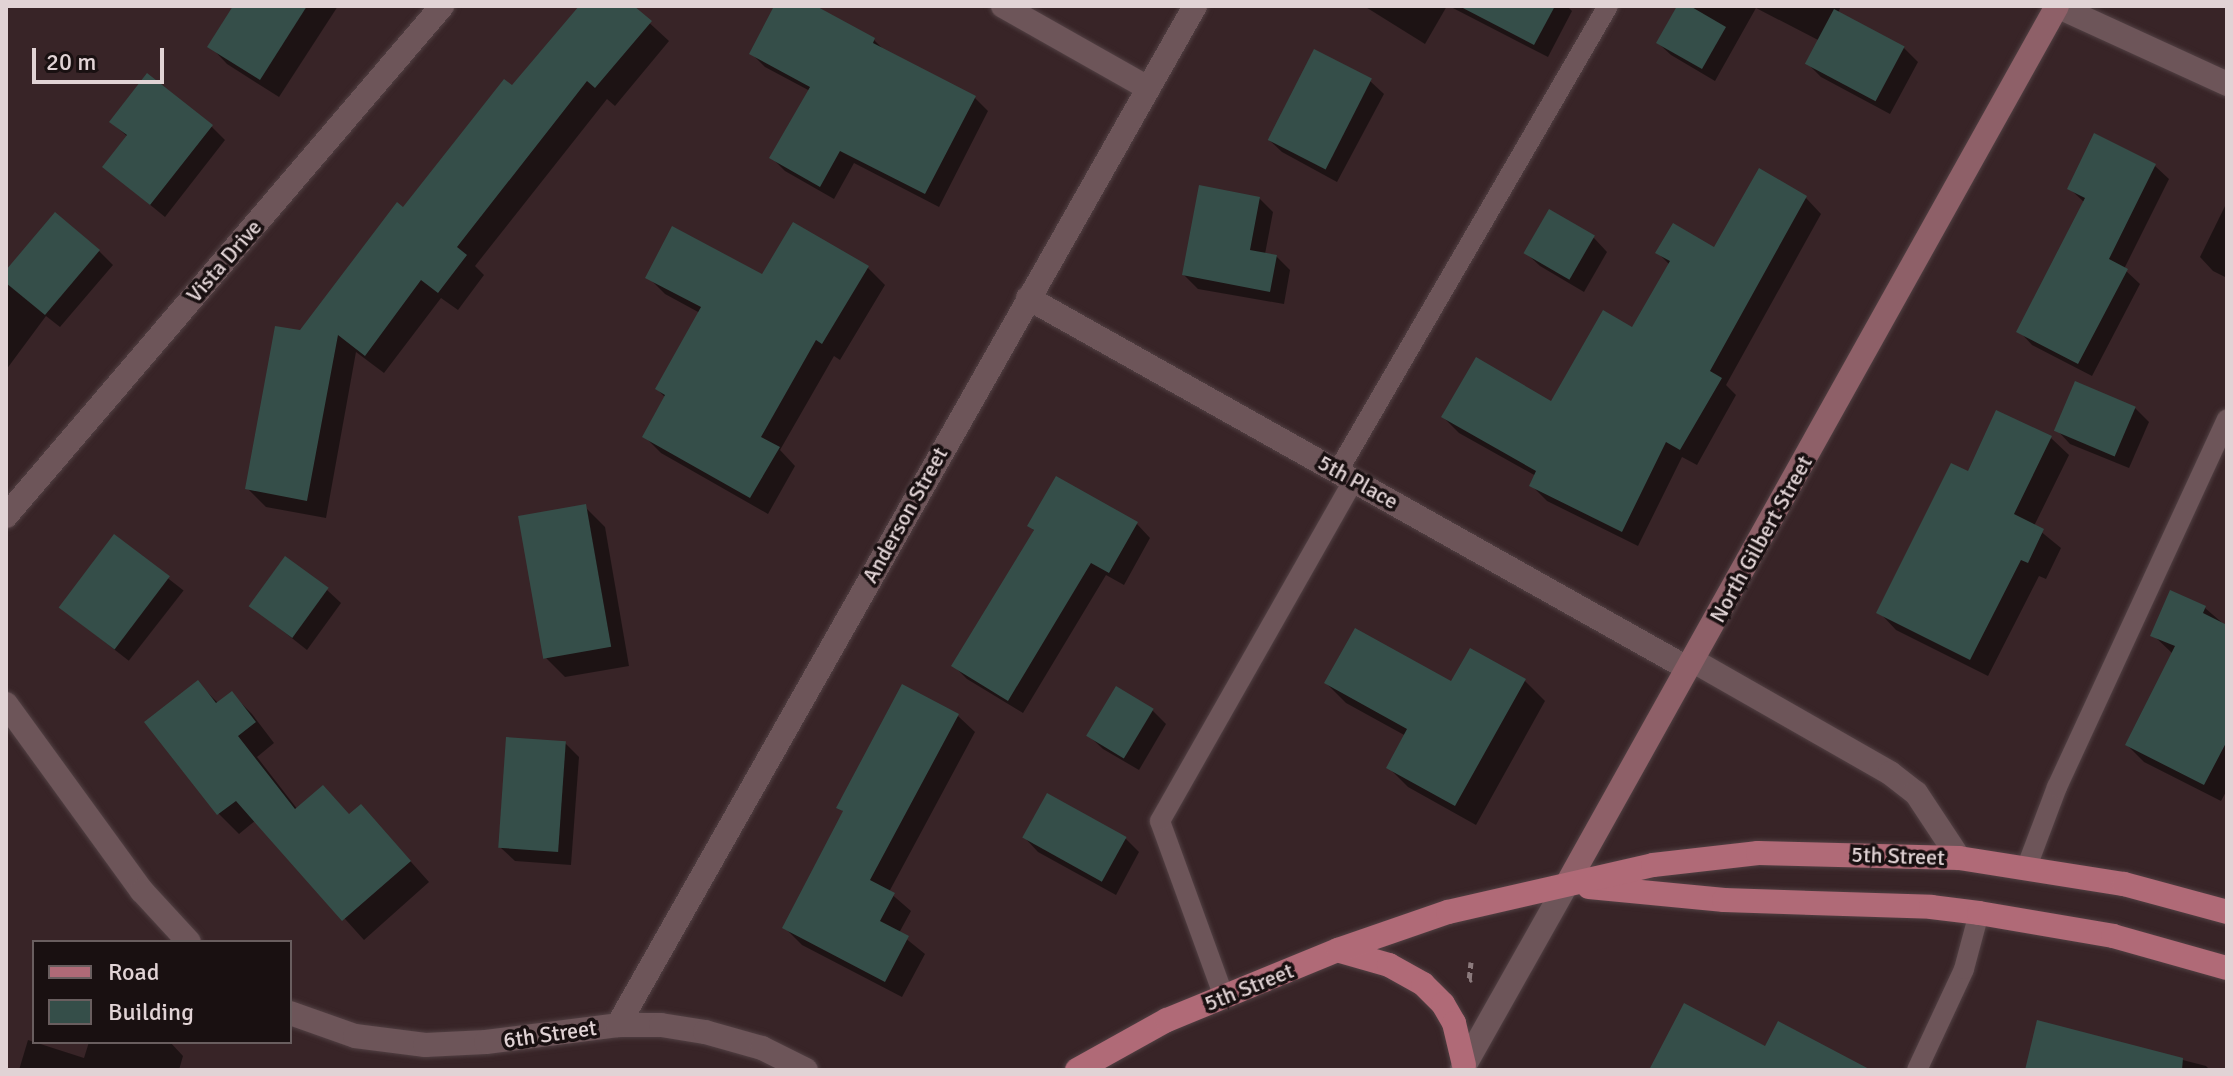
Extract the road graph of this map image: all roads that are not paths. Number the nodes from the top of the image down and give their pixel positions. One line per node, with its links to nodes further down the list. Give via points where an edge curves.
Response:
1 (442, 6): 11 (street, Vista Drive)
2 (1003, 6): 7 (street)
3 (1195, 6): 7 (street, Anderson Street)
4 (1608, 6): 10 (lane)
5 (2057, 6): 6 (street); 12 (street, North Gilbert Street)
6 (2227, 84)
7 (1148, 88): 8 (street, Anderson Street)
8 (1028, 298): 10 (street, 5th Place); 24 (street, Anderson Street)
9 (2227, 419): 15 (lane, via 2057,787)
10 (1346, 475): 12 (street, 5th Place); 22 (lane, via 1160,821)
11 (6, 516)
12 (1690, 664): 14 (street, 5th Place, via 1890,773 1916,793); 16 (street, North Gilbert Street)
13 (6, 704): 19 (street, via 142,891)
14 (1959, 858): 15 (main road, 5th Street); 16 (main road, 5th Street, via 1758,853 1653,865)
15 (2026, 869): 17 (main road, 5th Street, via 2124,884)
16 (1567, 884): 18 (main road, 5th Street, via 1724,900); 20 (main road, 5th Street, via 1448,912); 25 (street, North Gilbert Street)
17 (2227, 912)
18 (1979, 913): 21 (main road, 5th Street, via 2113,936); 28 (lane, via 1964,969)
19 (187, 940)
20 (1338, 950): 22 (main road, 5th Street); 25 (main road, via 1389,965 1423,984 1454,1023)
21 (2227, 968)
22 (1224, 997): 27 (main road, 5th Street, via 1155,1026)
23 (292, 1014): 24 (street, 6th Street, via 355,1036 425,1045)
24 (618, 1025): 26 (street, 6th Street, via 705,1032 762,1048)
25 (1463, 1068)
26 (806, 1070)
27 (1077, 1070)
28 (1917, 1070)

